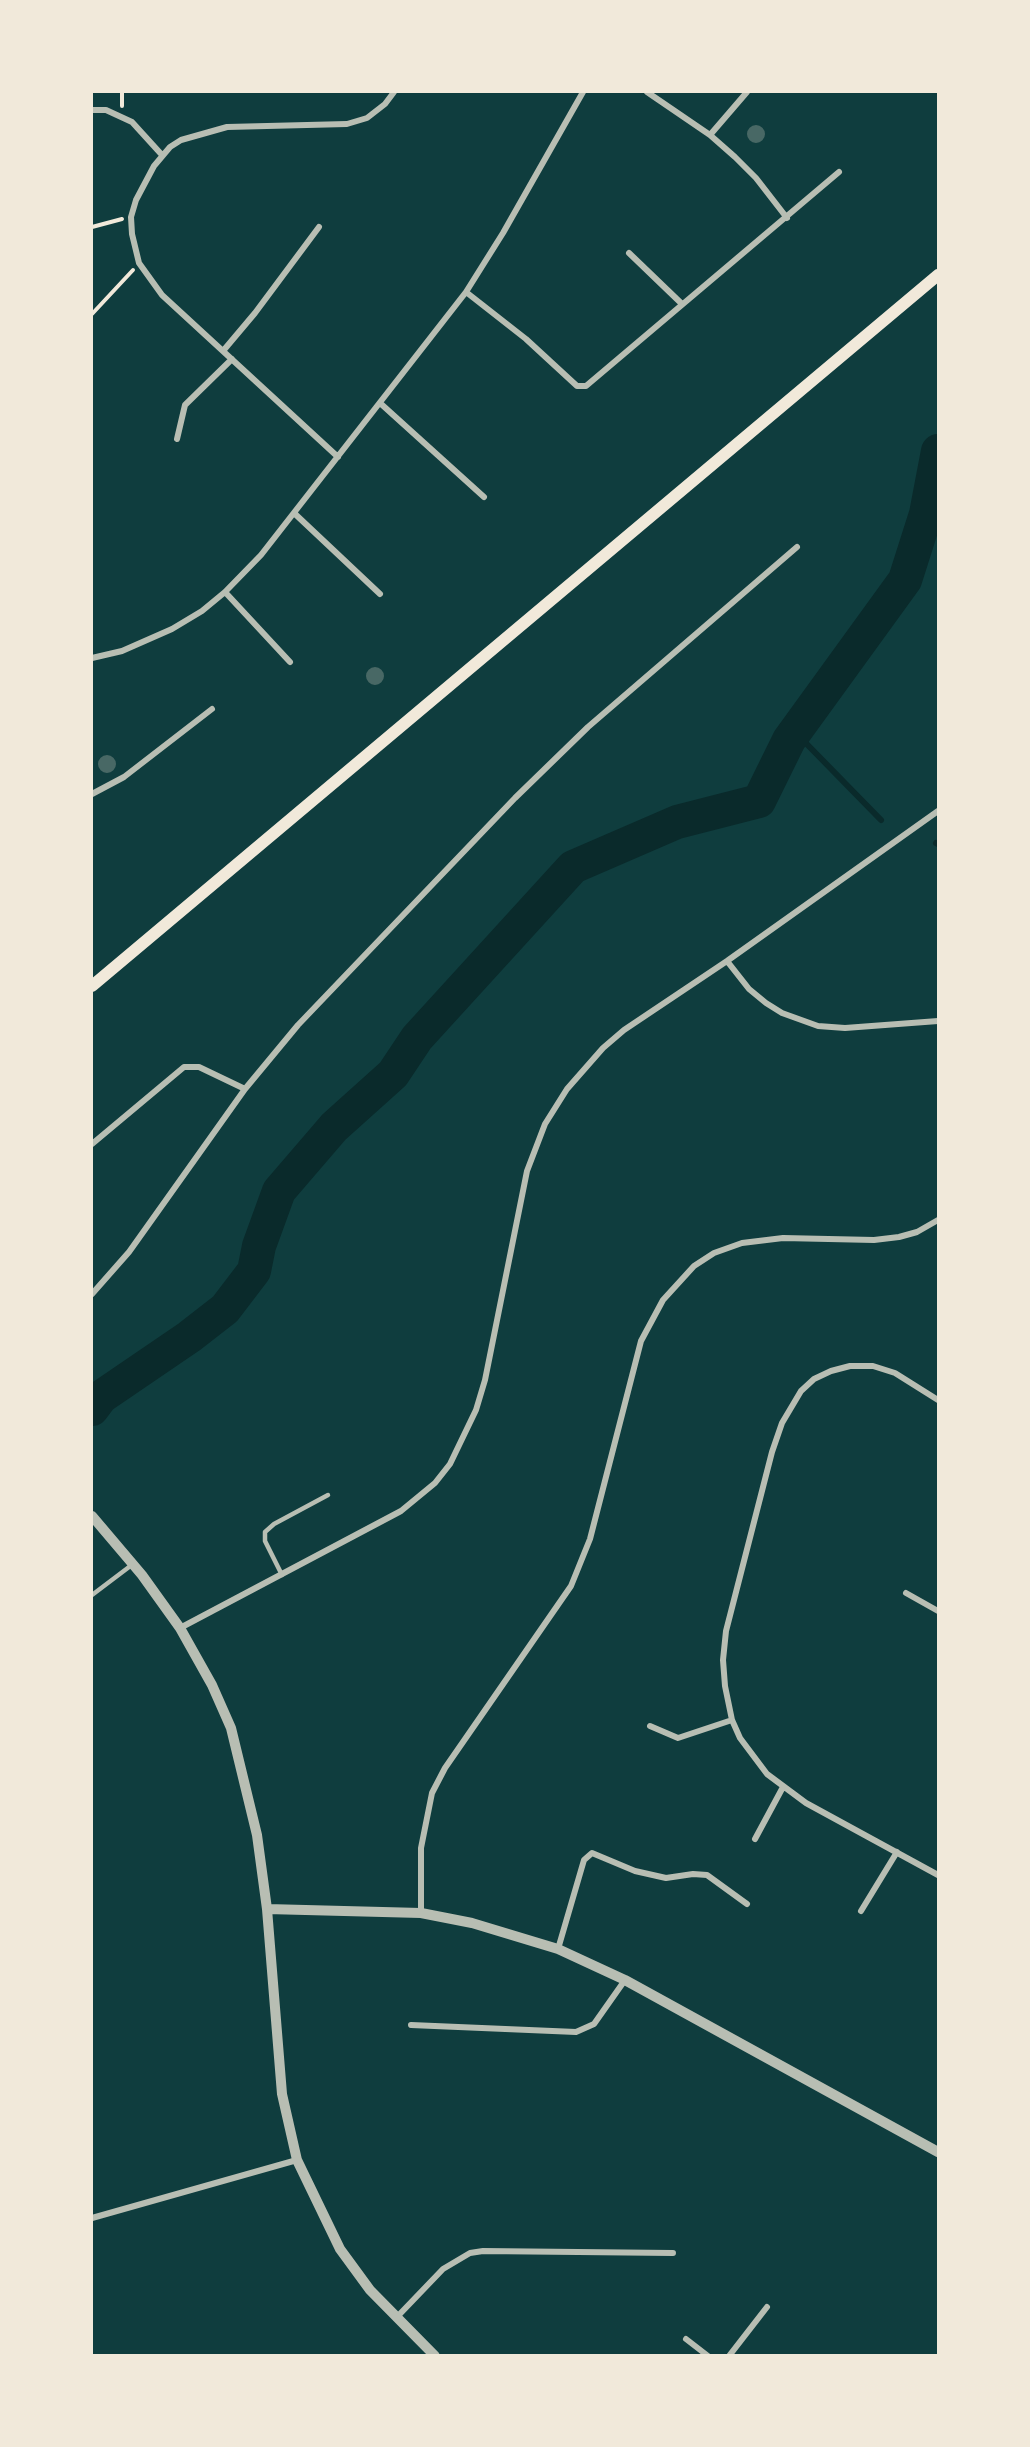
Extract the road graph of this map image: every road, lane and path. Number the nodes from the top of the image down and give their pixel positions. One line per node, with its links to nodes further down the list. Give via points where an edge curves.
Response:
1 (394, 92): 7 (street, via 367,118 347,124 227,127 181,140)
2 (583, 92): 16 (street)
3 (647, 92): 6 (street)
4 (747, 92): 6 (street)
5 (92, 110): 7 (street, via 106,110 132,122)
6 (710, 135): 10 (street, via 746,167)
7 (162, 155): 9 (street, via 143,183)
8 (839, 172): 10 (street)
9 (131, 217): 11 (path); 14 (street)
10 (787, 218): 17 (street)
11 (92, 227)
12 (320, 227): 19 (street)
13 (629, 253): 17 (street)
14 (139, 263): 18 (path); 19 (street, via 162,295)
15 (939, 275): 35 (main road)
16 (466, 292): 17 (street, via 581,387); 21 (street)
17 (682, 304)
18 (92, 314)
19 (223, 351): 20 (street)
20 (232, 359): 22 (street, via 185,405); 23 (street)
21 (380, 403): 23 (street); 24 (street)
22 (177, 439)
23 (338, 457): 25 (street)
24 (484, 497)
25 (294, 513): 27 (street, via 250,568); 28 (street)
26 (797, 547): 37 (street, via 588,727 298,1025)
27 (225, 592): 29 (street, via 172,629 122,651); 30 (street)
28 (380, 594)
29 (92, 658)
30 (290, 662)
31 (212, 709): 32 (street, via 124,777)
32 (92, 794)
33 (939, 811): 34 (street)
34 (727, 961): 36 (street, via 766,1003 818,1026 845,1028); 45 (street, via 603,1048 567,1089 544,1124 526,1171 485,1380 476,1410 450,1464 435,1483 401,1511)
35 (92, 986)
36 (939, 1021)
37 (245, 1089): 38 (street, via 200,1067 184,1067); 40 (street, via 129,1252)
38 (92, 1144)
39 (939, 1220): 59 (street, via 917,1232 874,1240 783,1238 742,1243 714,1253 694,1266 663,1300 641,1341 590,1539 571,1586 445,1768 432,1793 421,1848)
40 (92, 1294)
41 (939, 1400): 50 (street, via 896,1372 850,1366 814,1380 791,1405 772,1452 726,1631 725,1686)
42 (328, 1495): 45 (lane, via 266,1532 265,1541)
43 (92, 1516): 44 (street)
44 (133, 1564): 47 (lane); 49 (street)
45 (282, 1575): 49 (street)
46 (906, 1593): 48 (street)
47 (92, 1595)
48 (939, 1611)
49 (180, 1628): 57 (street, via 231,1728 257,1835)
50 (732, 1720): 51 (street, via 678,1738); 52 (street, via 752,1756)
51 (650, 1726)
52 (783, 1786): 53 (street); 54 (street, via 806,1803)
53 (755, 1839)
54 (897, 1852): 55 (street); 58 (street)
55 (939, 1875)
56 (747, 1904): 60 (street, via 707,1875 666,1878 635,1871 592,1853 584,1860)
57 (267, 1909): 59 (street); 64 (street, via 282,2094)
58 (861, 1911)
59 (421, 1913): 60 (street, via 472,1923)
60 (558, 1949): 61 (street)
61 (625, 1980): 62 (street, via 594,2024 576,2032); 63 (street)
62 (411, 2025)
63 (939, 2151)
64 (297, 2160): 65 (street); 68 (street, via 340,2249)
65 (92, 2218)
66 (673, 2253): 68 (street, via 470,2253 443,2269)
67 (767, 2307): 72 (street)
68 (396, 2319): 70 (street)
69 (686, 2338): 71 (street)
70 (435, 2355)
71 (708, 2355)
72 (729, 2355)

